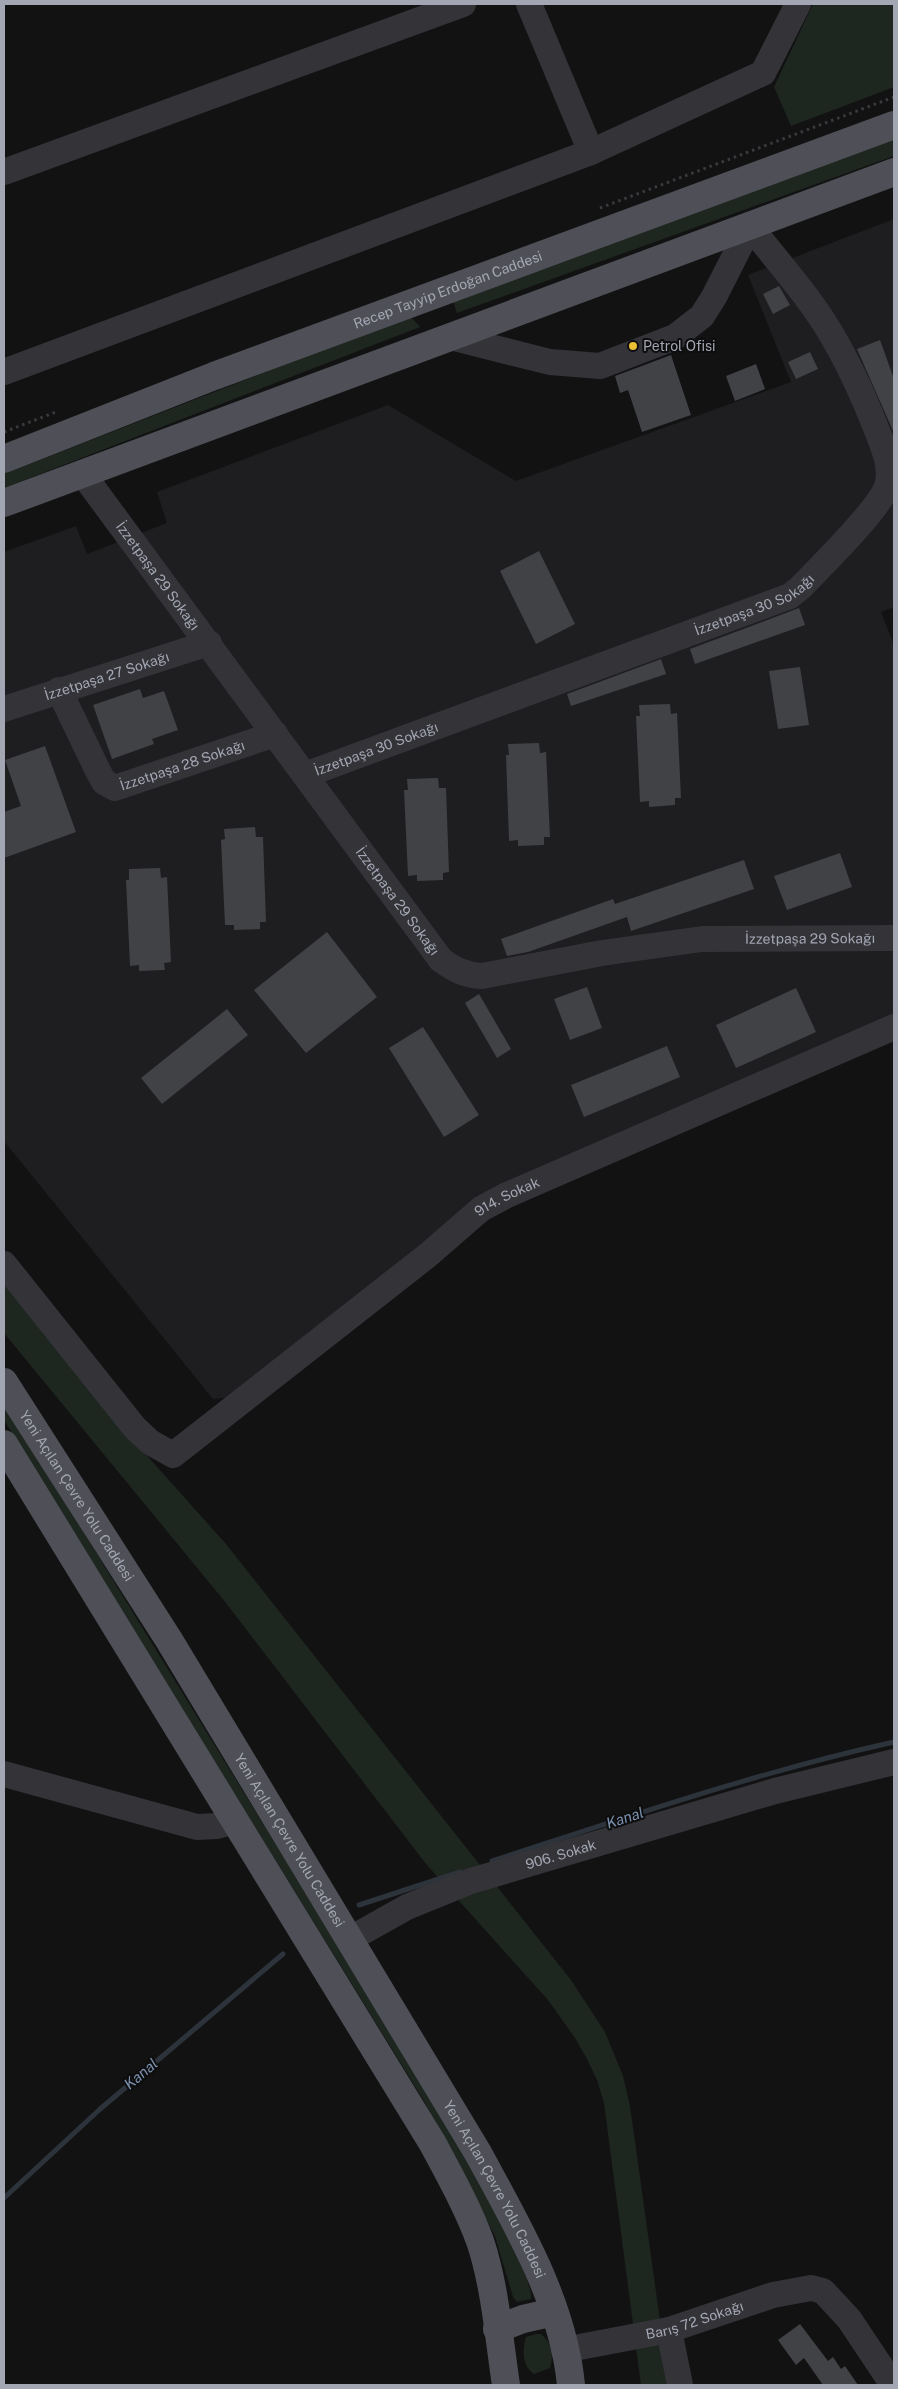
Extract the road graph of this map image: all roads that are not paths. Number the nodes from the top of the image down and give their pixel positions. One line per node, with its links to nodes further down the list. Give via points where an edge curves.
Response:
1 (463, 4): 6 (street)
2 (529, 4): 5 (street)
3 (798, 4): 5 (street, via 763,73)
4 (894, 125): 11 (main road, Recep Tayyip Erdoğan Caddesi, via 214,376)
5 (591, 152): 10 (street)
6 (4, 172)
7 (894, 172): 8 (main road)
8 (750, 226): 9 (main road); 9 (street, via 702,316 675,337 600,366 550,362); 18 (street, İzzetpaşa 30 Sokağı, via 829,331 857,382 888,463 887,485 876,504 790,596)
9 (450, 337): 12 (main road)
10 (6, 363)
11 (4, 459)
12 (82, 473): 13 (main road); 14 (street, İzzetpaşa 29 Sokağı)
13 (4, 503)
14 (208, 644): 15 (street, İzzetpaşa 27 Sokağı); 17 (street, İzzetpaşa 29 Sokağı)
15 (59, 690): 16 (street, İzzetpaşa 27 Sokağı); 17 (street, İzzetpaşa 28 Sokağı, via 104,782 116,788)
16 (4, 709)
17 (274, 734): 18 (street, İzzetpaşa 29 Sokağı)
18 (305, 775): 19 (street, İzzetpaşa 29 Sokağı, via 441,960 465,975 482,976 602,953 702,939)
19 (892, 938)
20 (894, 1027): 21 (street, 914. Sokak, via 481,1209 428,1255 173,1454 156,1446 135,1428)
21 (4, 1264)
22 (4, 1382): 27 (main road, Yeni Açılan Çevre Yolu Caddesi, via 164,1632)
23 (4, 1444): 26 (main road)
24 (894, 1762): 27 (street, 906. Sokak, via 775,1791 471,1881 407,1907)
25 (4, 1774): 26 (street, via 191,1826 208,1828)
26 (235, 1821): 29 (main road, via 406,2098 450,2177 480,2242)
27 (350, 1939): 28 (main road, Yeni Açılan Çevre Yolu Caddesi, via 478,2153 527,2248)
28 (554, 2312): 29 (main road); 31 (main road, Yeni Açılan Çevre Yolu Caddesi)
29 (497, 2329): 33 (main road)
30 (669, 2330): 31 (street, Barış 72 Sokağı); 34 (street); 35 (street, Barış 72 Sokağı, via 796,2289 811,2288 823,2291 849,2319)
31 (564, 2350): 32 (main road, Yeni Açılan Çevre Yolu Caddesi)
32 (566, 2383)
33 (506, 2385)
34 (680, 2385)
35 (893, 2385)

